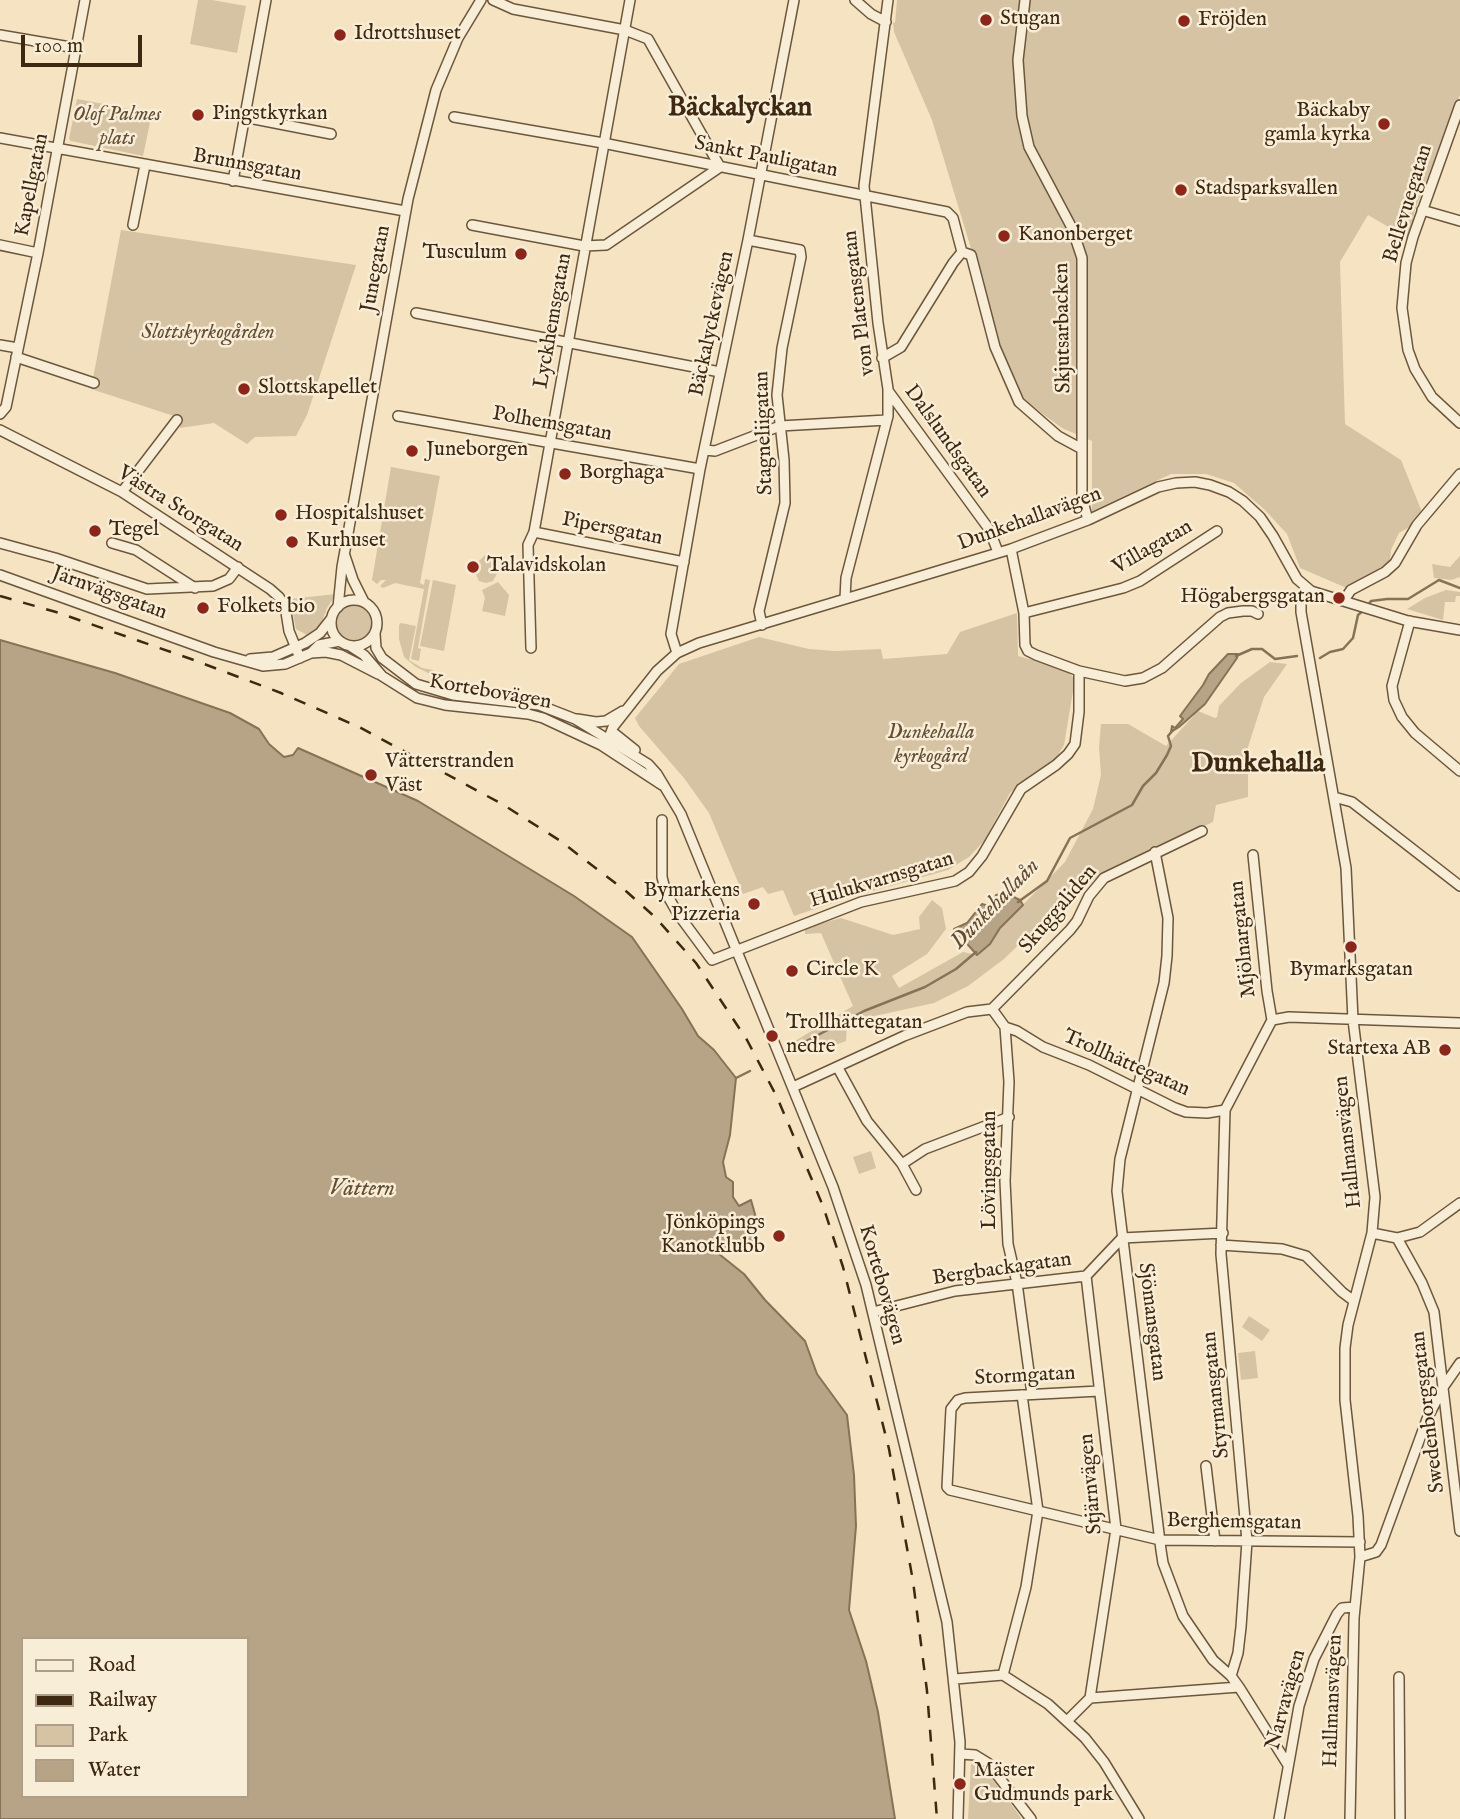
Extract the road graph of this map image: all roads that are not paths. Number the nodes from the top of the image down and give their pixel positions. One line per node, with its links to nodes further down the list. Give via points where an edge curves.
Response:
1 (85, 0): 13 (street, Kapellgatan)
2 (267, 0): 15 (street)
3 (481, 0): 27 (street, Junegatan, via 458,38 436,90)
4 (493, 0): 11 (street, via 513,9)
5 (631, 0): 11 (street, Lyckhemsgatan)
6 (794, 0): 23 (street, Bäckalyckevägen)
7 (855, 0): 10 (street)
8 (888, 0): 10 (street, von Platensgatan)
9 (1025, 0): 52 (street, Skjutsarbacken, via 1018,63 1022,116 1029,147 1082,258)
10 (886, 22): 25 (street, von Platensgatan)
11 (625, 30): 19 (street, Lyckhemsgatan); 22 (street, via 651,42)
12 (0, 35): 13 (street)
13 (76, 48): 20 (street, Kapellgatan)
14 (1460, 104): 26 (street, Bellevuegatan)
15 (244, 117): 17 (street); 24 (street)
16 (454, 117): 19 (street, Sankt Pauligatan)
17 (331, 134)
18 (0, 138): 20 (street, Brunnsgatan)
19 (603, 144): 22 (street, Sankt Pauligatan); 33 (street, Lyckhemsgatan)
20 (57, 149): 21 (street, Brunnsgatan); 35 (street, Kapellgatan)
21 (145, 165): 24 (street, Brunnsgatan); 29 (street)
22 (720, 167): 23 (street, Sankt Pauligatan); 33 (street, via 612,242)
23 (760, 175): 25 (street, Sankt Pauligatan); 31 (street, Bäckalyckevägen)
24 (233, 181): 27 (street, Brunnsgatan)
25 (864, 195): 34 (street, Sankt Pauligatan, via 947,212 953,218); 40 (street, von Platensgatan)
26 (1422, 210): 28 (street); 48 (street, Bellevuegatan, via 1406,264 1404,332 1422,383)
27 (405, 211): 64 (street, Junegatan)
28 (1460, 221)
29 (133, 225)
30 (472, 225): 33 (street)
31 (748, 240): 41 (street, Bäckalyckevägen); 49 (street, Stagneliigatan, via 800,250 782,348 777,395)
32 (0, 245): 35 (street)
33 (584, 246): 37 (street, Lyckhemsgatan)
34 (962, 252): 40 (street, via 901,347); 52 (street, via 971,255 995,347 1019,402)
35 (38, 253): 39 (street, Kapellgatan)
36 (416, 313): 37 (street)
37 (568, 344): 41 (street); 51 (street, Lyckhemsgatan)
38 (0, 345): 39 (street)
39 (17, 353): 42 (street); 44 (street, Kapellgatan, via 6,407)
40 (882, 358): 43 (street, von Platensgatan)
41 (720, 372): 53 (street, Bäckalyckevägen)
42 (94, 383)
43 (888, 389): 47 (street, von Platensgatan); 63 (street, Dalslundsgatan, via 989,529)
44 (0, 414)
45 (398, 416): 51 (street, Polhemsgatan)
46 (177, 420): 56 (street)
47 (887, 420): 49 (street); 70 (street, von Platensgatan, via 846,578)
48 (1460, 423)
49 (780, 426): 53 (street, via 715,451); 78 (street, Stagneliigatan, via 785,503 759,611)
50 (0, 430): 56 (street, Västra Storgatan)
51 (550, 442): 54 (street, Polhemsgatan); 59 (street, Lyckhemsgatan)
52 (1082, 449): 57 (street, Skjutsarbacken, via 1082,498)
53 (705, 450): 54 (street, Bäckalyckevägen)
54 (700, 469): 65 (street, Bäckalyckevägen)
55 (1460, 474): 71 (street, via 1417,525 1395,563 1351,590)
56 (122, 492): 66 (street, Västra Storgatan)
57 (1088, 520): 62 (street, Dunkehallavägen); 69 (street, Dunkehallavägen, via 1158,487 1195,482 1210,485 1229,492 1260,517)
58 (1217, 531): 74 (street, Villagatan, via 1140,581)
59 (534, 533): 65 (street, Pipersgatan); 84 (street, Lyckhemsgatan, via 528,548)
60 (0, 543): 68 (street, via 138,587)
61 (112, 543): 68 (street, via 136,550)
62 (1011, 548): 63 (street, Dunkehallavägen); 74 (street)
63 (998, 552): 70 (street, Dunkehallavägen)
64 (345, 555): 72 (street, Junegatan); 73 (street, Junegatan)
65 (684, 562): 86 (street, Bäckalyckevägen, via 670,634)
66 (237, 567): 68 (street, via 229,579); 83 (street, Västra Storgatan, via 279,597)
67 (0, 575): 88 (street, Järnvägsgatan)
68 (195, 588)
69 (1306, 588): 71 (street); 96 (street, Hallmansvägen, via 1301,612)
70 (845, 599): 78 (street, Dunkehallavägen)
71 (1344, 600): 77 (street)
72 (364, 602): 73 (street, via 348,601); 80 (street, via 376,615)
73 (338, 607): 76 (street)
74 (1024, 613): 89 (street, via 1028,651)
75 (1258, 614): 89 (street, via 1244,611 1220,617 1162,668 1143,678 1125,681)
76 (332, 618): 81 (street, via 332,629); 83 (street, Järnvägsgatan, via 313,639)
77 (1410, 621): 79 (street); 94 (street, via 1392,686 1394,700 1415,733)
78 (762, 625): 86 (street, Dunkehallavägen)
79 (1460, 630)
80 (375, 634): 82 (street, via 364,644); 92 (street, Kortebovägen, via 382,658 416,684 453,695 539,705)
81 (340, 641): 82 (street); 85 (street, Järnvägsgatan, via 319,645)
82 (350, 646): 90 (street, Kortebovägen)
83 (296, 647): 87 (street, Västra Storgatan); 88 (street, Järnvägsgatan, via 272,657)
84 (531, 648)
85 (311, 653): 87 (street, Järnvägsgatan); 90 (street, via 341,655)
86 (677, 653): 91 (street, Dunkehallavägen)
87 (300, 658): 88 (street, Järnvägsgatan, via 272,666)
88 (245, 660)
89 (1079, 671): 102 (street, Hulukvarnsgatan, via 1075,744 1056,765 1021,789 969,872 955,881 861,902)
90 (382, 676): 93 (street, Kortebovägen, via 430,702 528,713)
91 (630, 707): 92 (street, via 606,721); 93 (street, Dunkehallavägen)
92 (575, 719): 93 (street, Kortebovägen)
93 (608, 740): 95 (street, Kortebovägen); 95 (street, Kortebovägen, via 648,764)
94 (1460, 771)
95 (666, 788): 102 (street, Kortebovägen)
96 (1334, 797): 101 (street, via 1352,802); 105 (street, Hallmansvägen, via 1346,873)
97 (662, 820): 102 (street, Hulukvarnsgatan, via 662,877 677,914 712,960)
98 (1202, 831): 99 (street, Skuggaliden)
99 (1155, 852): 103 (street, Skuggaliden, via 1104,878 1070,930); 110 (street, Sjömansgatan, via 1165,892 1167,956)
100 (1253, 855): 104 (street, Mjölnargatan)
101 (1460, 886)
102 (736, 950): 109 (street, Kortebovägen)
103 (992, 1009): 107 (street, Trollhättegatan); 108 (street, via 967,1012 904,1036)
104 (1272, 1020): 105 (street); 111 (street)
105 (1353, 1020): 106 (street); 117 (street, Hallmansvägen, via 1375,1197)
106 (1460, 1023)
107 (1005, 1027): 110 (street, Trollhättegatan); 112 (street, Lövingsgatan)
108 (838, 1068): 109 (street); 113 (street, via 867,1121)
109 (793, 1087): 124 (street, Kortebovägen)
110 (1137, 1088): 111 (street, Trollhättegatan, via 1186,1112); 118 (street, Sjömansgatan, via 1118,1176)
111 (1225, 1110): 116 (street, Styrmansgatan)
112 (1009, 1117): 113 (street, via 925,1149); 122 (street, Lövingsgatan, via 1006,1214)
113 (902, 1164): 114 (street)
114 (916, 1191)
115 (1460, 1203): 119 (street, via 1420,1232)
116 (1223, 1233): 118 (street); 120 (street, Styrmansgatan)
117 (1372, 1233): 119 (street); 123 (street, Hallmansvägen)
118 (1122, 1238): 121 (street, Bergbackagatan); 134 (street, Sjömansgatan)
119 (1397, 1238): 126 (street, Swedenborgsgatan, via 1434,1312)
120 (1221, 1245): 123 (street, via 1296,1252); 136 (street, Styrmansgatan)
121 (1086, 1276): 122 (street, Bergbackagatan); 127 (street, Stjärnvägen)
122 (1017, 1283): 124 (street, Bergbackagatan); 128 (street, Lövingsgatan)
123 (1354, 1301): 137 (street, Hallmansvägen, via 1345,1348 1345,1401)
124 (873, 1312): 143 (street, Kortebovägen, via 947,1622)
125 (1460, 1363): 126 (street)
126 (1444, 1386): 133 (street, Swedenborgsgatan); 138 (street, via 1427,1419 1381,1545 1376,1552)
127 (1100, 1391): 128 (street, Stormgatan); 132 (street, Stjärnvägen)
128 (1027, 1395): 130 (street, Stormgatan, via 965,1398 954,1404); 131 (street, Lövingsgatan)
129 (1206, 1466): 135 (street)
130 (947, 1486): 131 (street, Berghemsgatan)
131 (1038, 1511): 132 (street, Berghemsgatan); 140 (street, Lövingsgatan, via 1026,1587)
132 (1116, 1529): 134 (street, Berghemsgatan); 145 (street, Stjärnvägen)
133 (1460, 1531)
134 (1160, 1540): 135 (street, Berghemsgatan); 141 (street, Sjömansgatan, via 1163,1563 1183,1615 1213,1660)
135 (1215, 1541): 136 (street, Berghemsgatan)
136 (1247, 1541): 137 (street, Berghemsgatan); 141 (street, Styrmansgatan, via 1241,1627)
137 (1360, 1542): 138 (street, Hallmansvägen)
138 (1360, 1557): 139 (street, Hallmansvägen)
139 (1355, 1607): 148 (street, Narvavägen, via 1342,1608 1337,1614 1314,1659); 153 (street, Hallmansvägen)
140 (1003, 1675): 143 (street); 146 (street)
141 (1231, 1676): 144 (street, Sjömansgatan)
142 (1399, 1677): 154 (street)
143 (955, 1679): 147 (street, Kortebovägen)
144 (1239, 1687): 145 (street); 148 (street, Sjömansgatan)
145 (1090, 1698): 146 (street)
146 (1068, 1720): 151 (street, via 1104,1762)
147 (961, 1754): 149 (street, Kortebovägen); 150 (street, via 988,1763)
148 (1288, 1765): 152 (street, Narvavägen)
149 (958, 1819)
150 (1031, 1819)
151 (1139, 1819)
152 (1279, 1819)
153 (1350, 1819)
154 (1401, 1819)

